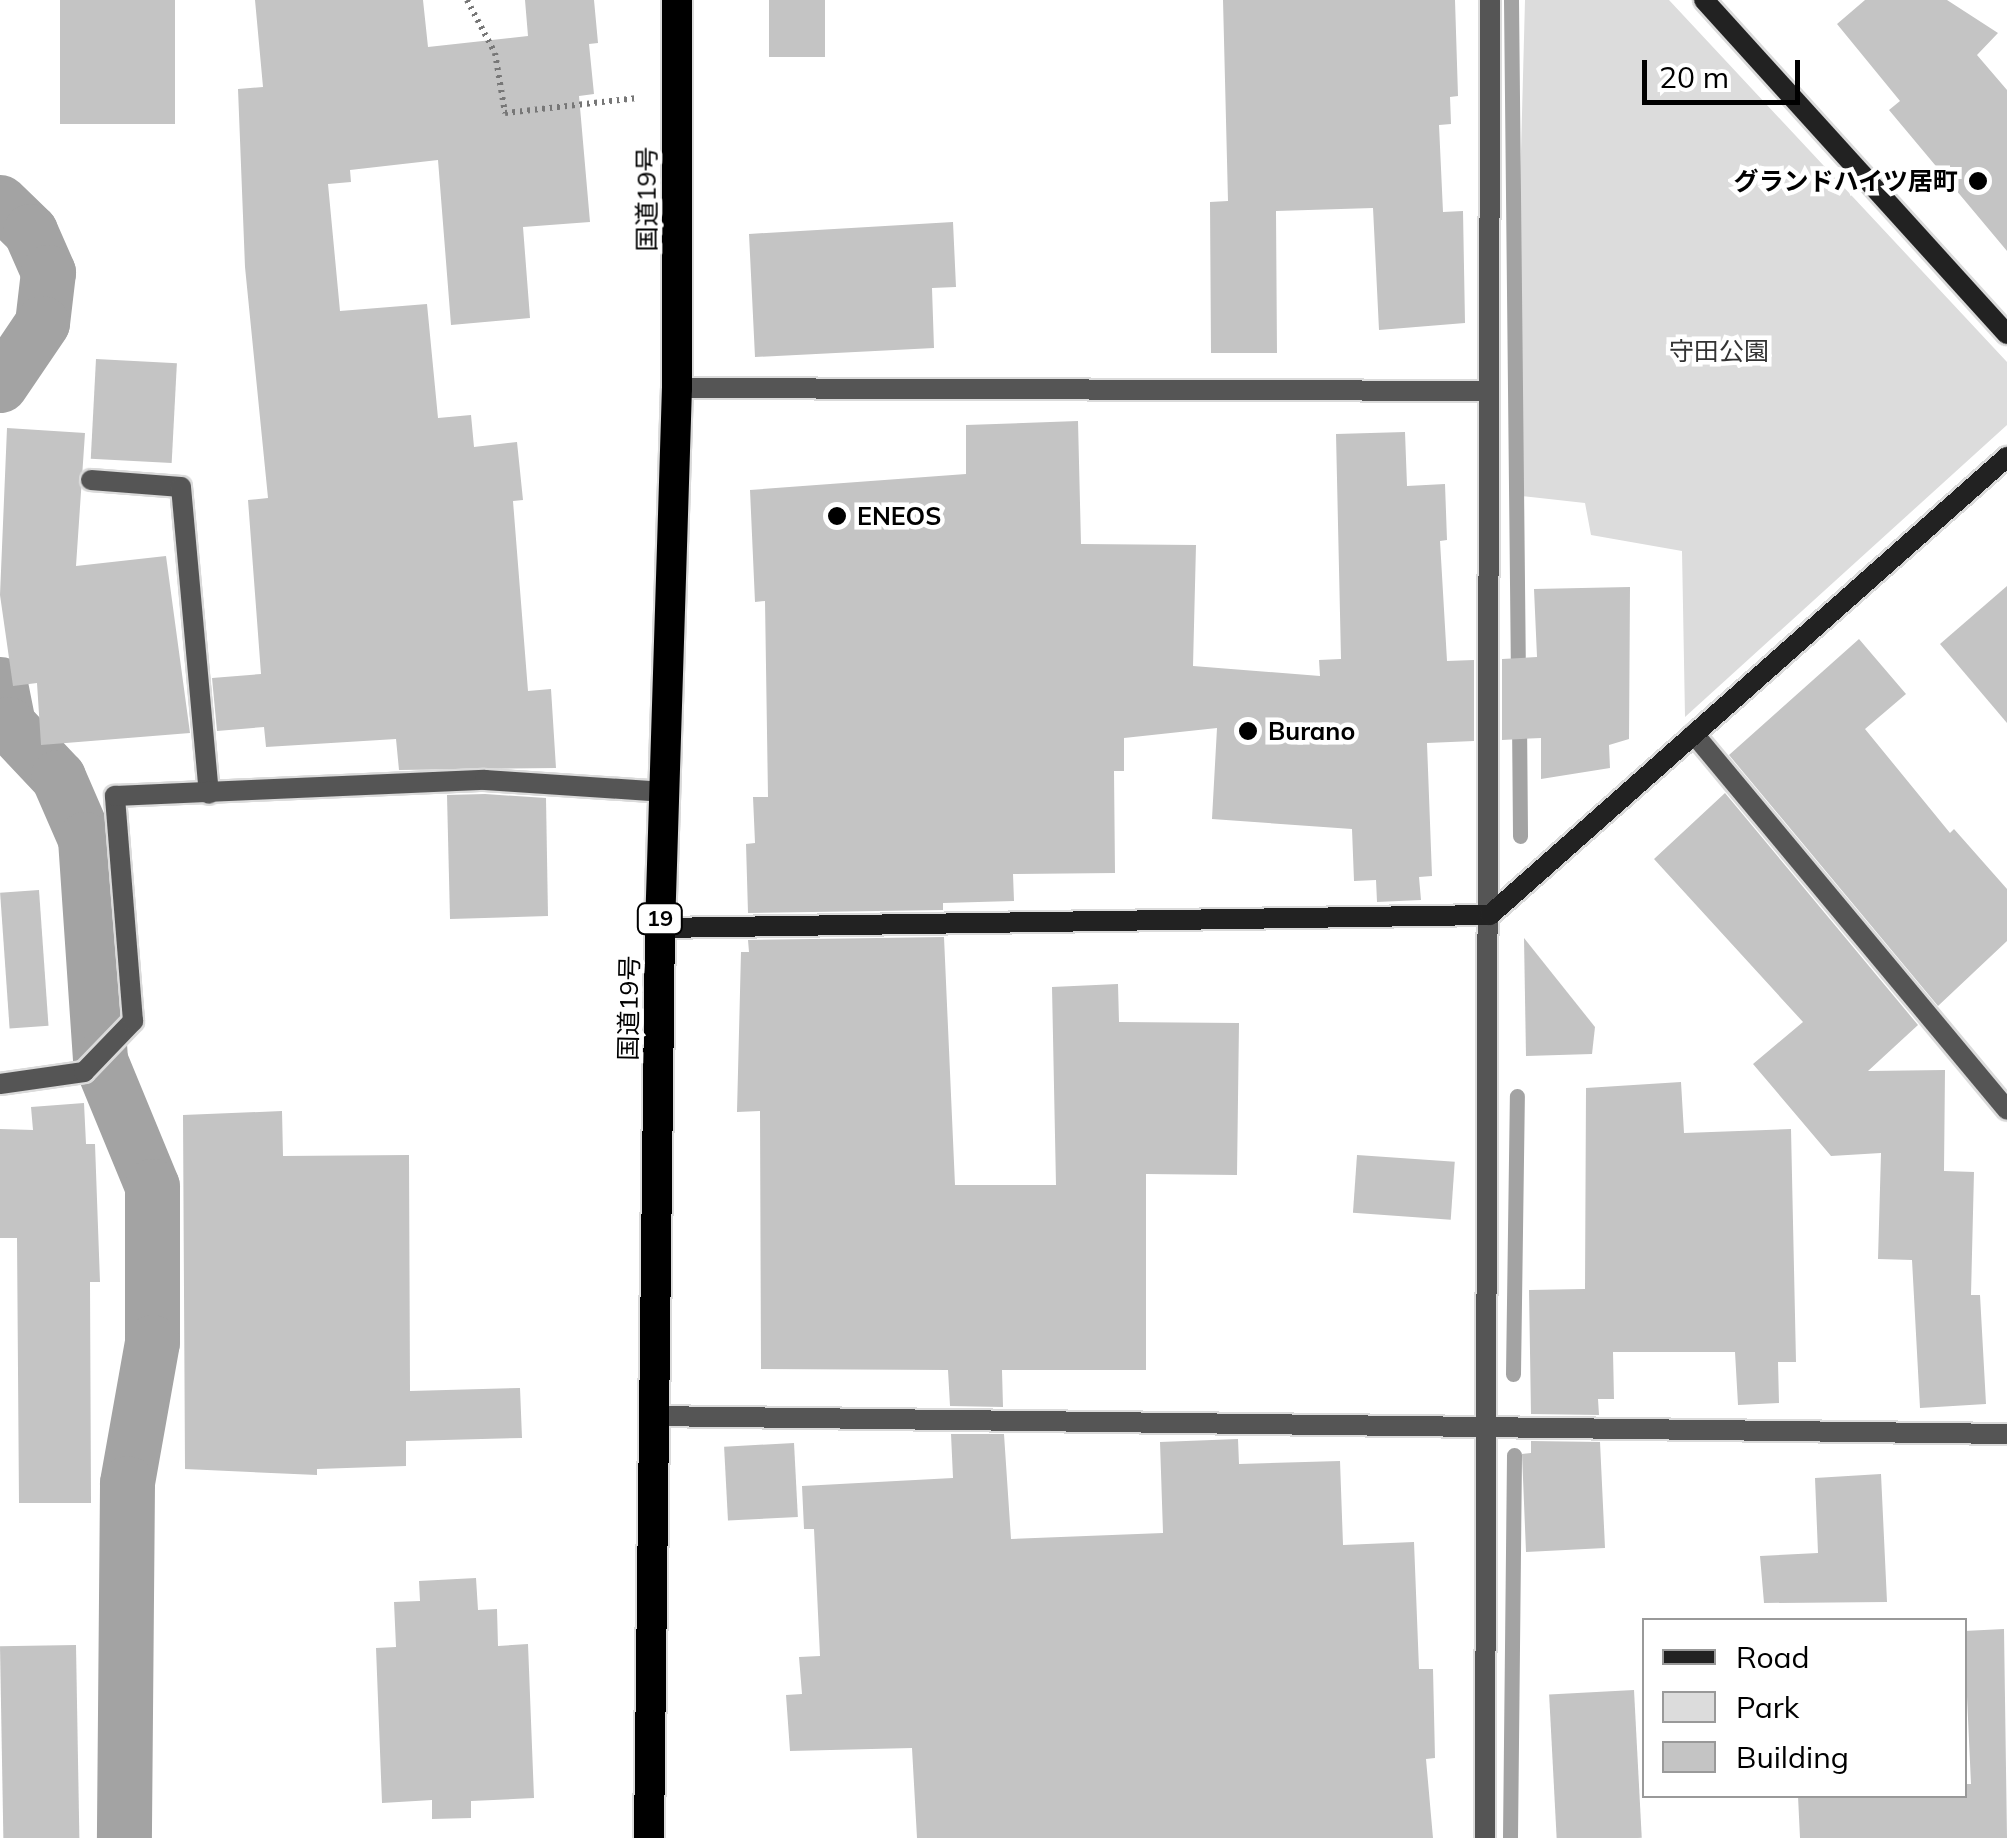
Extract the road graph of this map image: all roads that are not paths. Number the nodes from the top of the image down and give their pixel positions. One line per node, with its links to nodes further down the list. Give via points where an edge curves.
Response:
1 (677, 0): 5 (highway, 国道19号 / 19)
2 (1490, 0): 6 (street)
3 (1704, 0): 4 (street)
4 (2007, 334)
5 (677, 388): 6 (street); 10 (highway, 国道19号 / 19)
6 (1484, 391): 12 (street)
7 (2007, 457): 9 (street)
8 (91, 480): 11 (street, via 181,487)
9 (1694, 734): 12 (street); 15 (street)
10 (665, 792): 11 (street, via 485,780); 13 (highway, 国道19号 / 19)
11 (209, 794): 14 (street, via 115,796 133,1021 84,1072)
12 (1490, 914): 13 (street); 17 (street)
13 (660, 928): 16 (highway, 国道19号 / 19)
14 (0, 1084)
15 (2007, 1110)
16 (651, 1416): 17 (street); 19 (highway, 国道19号 / 19)
17 (1487, 1424): 18 (street); 20 (street)
18 (2007, 1434)
19 (649, 1838)
20 (1486, 1838)

